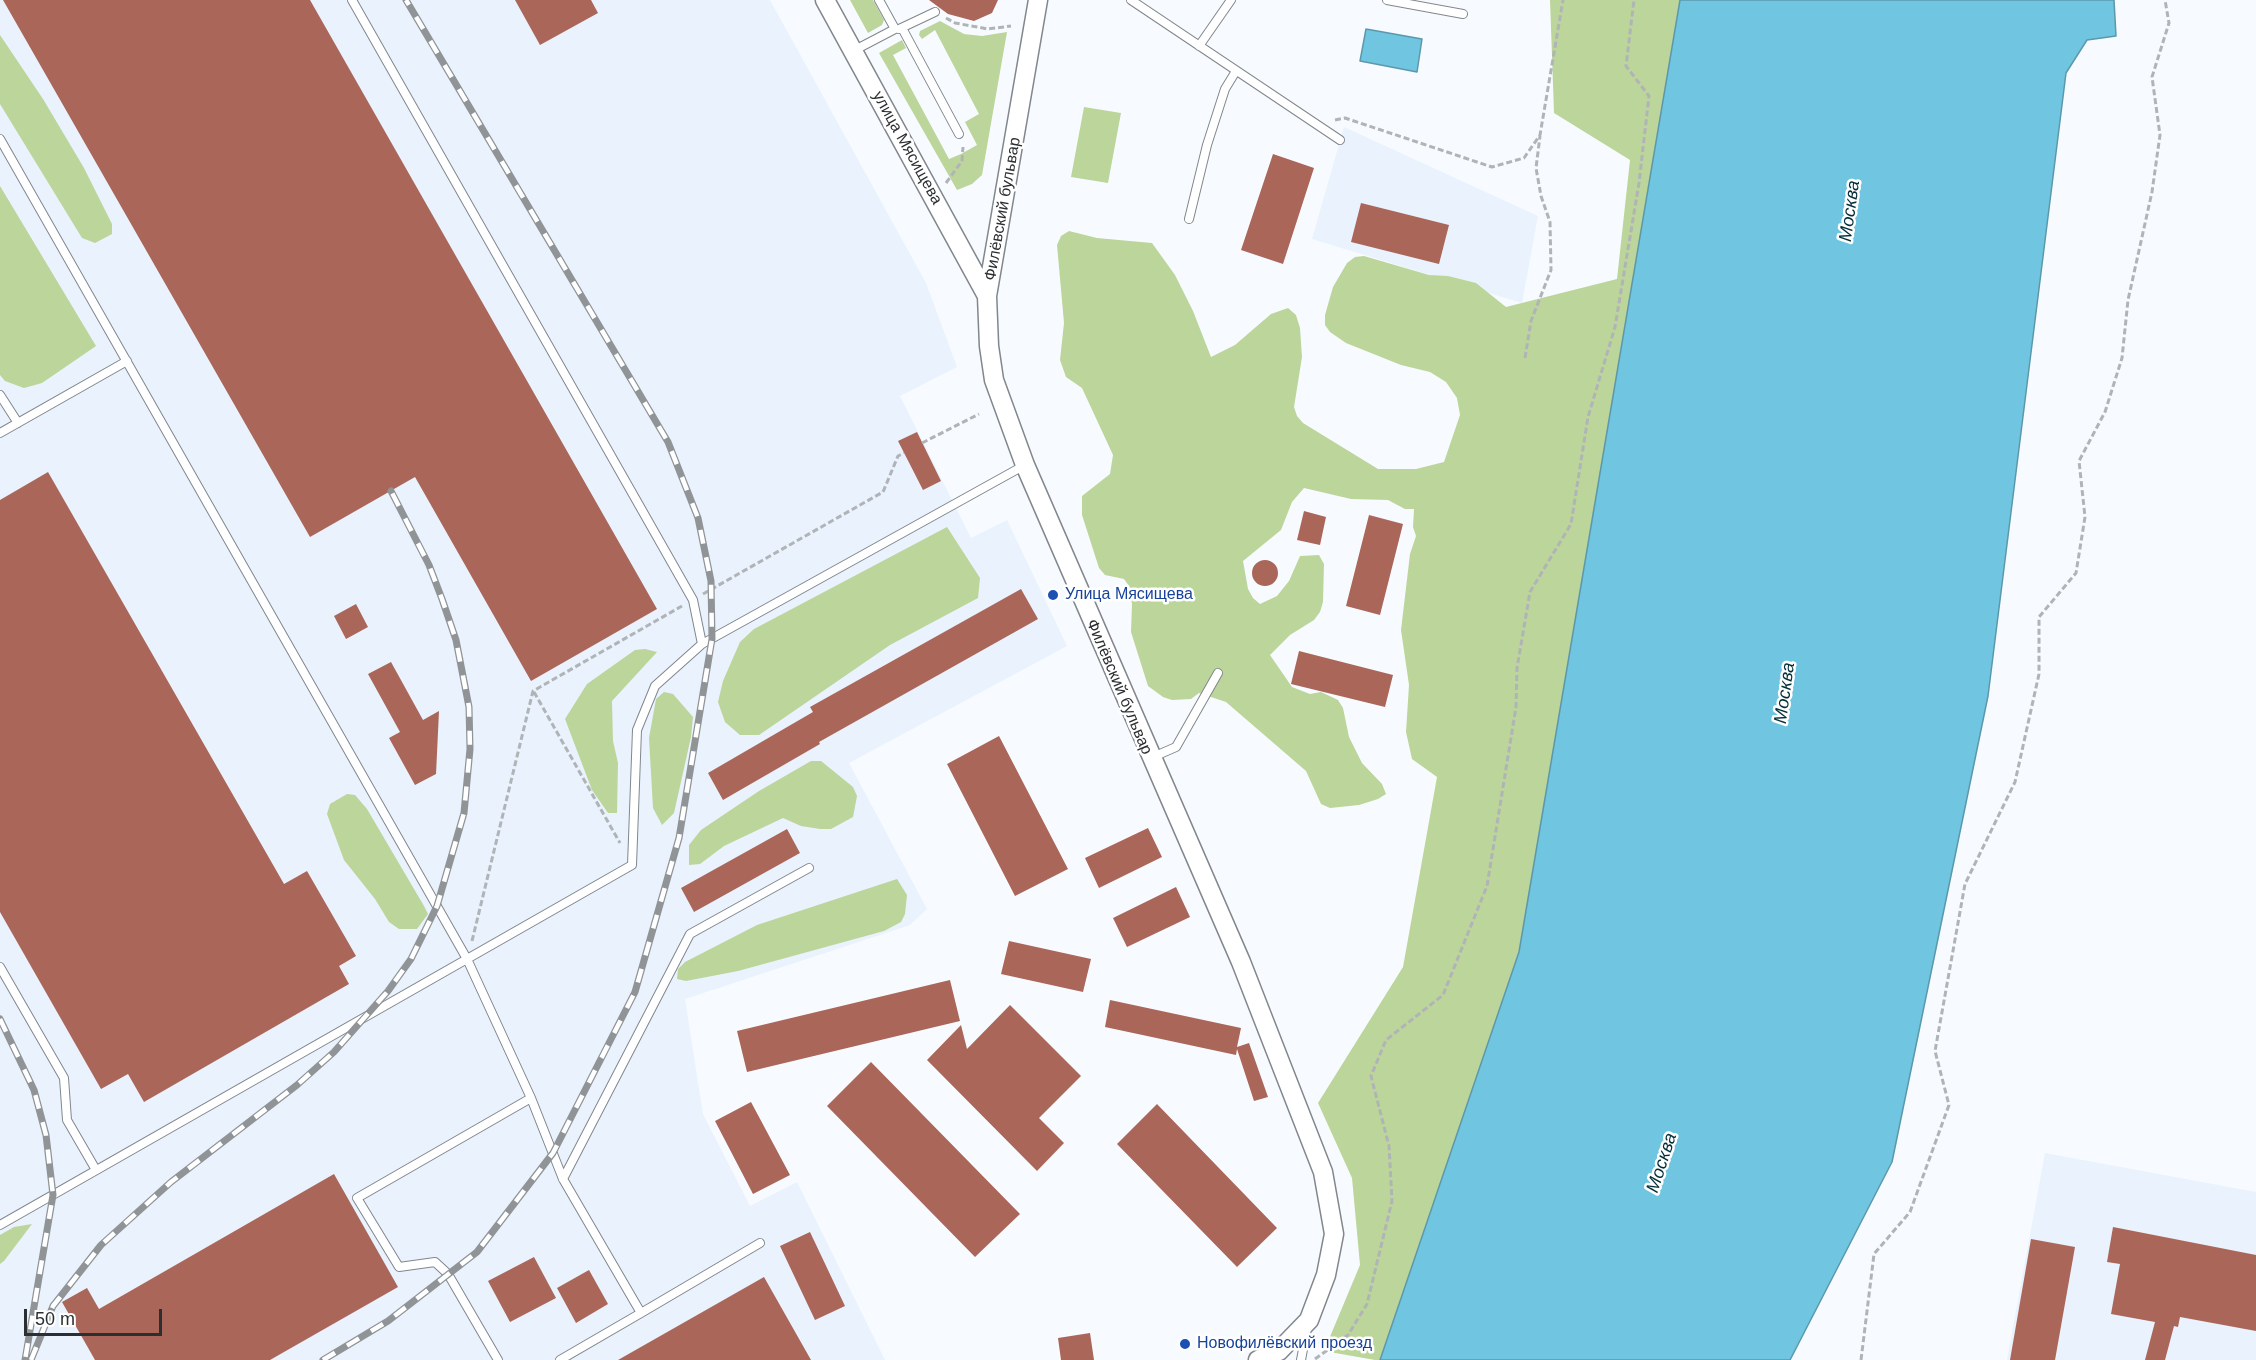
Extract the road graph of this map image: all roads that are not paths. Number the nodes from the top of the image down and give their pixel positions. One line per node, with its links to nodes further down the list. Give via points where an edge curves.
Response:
1 (352, 0): 24 (lane, via 693,600)
2 (825, 0): 12 (street, улица Мясищева)
3 (879, 0): 10 (lane)
4 (1038, 0): 18 (street, Филёвский бульвар)
5 (1131, 0): 11 (lane)
6 (1231, 0): 11 (lane)
7 (1387, 0): 9 (lane)
8 (935, 12): 10 (lane)
9 (1463, 14)
10 (898, 29): 12 (lane); 14 (lane)
11 (1199, 46): 13 (lane)
12 (853, 51): 18 (street, улица Мясищева)
13 (1236, 72): 16 (lane); 17 (lane, via 1225,89 1207,145)
14 (960, 134)
15 (0, 138): 19 (lane)
16 (1340, 140)
17 (1189, 219)
18 (987, 296): 23 (street, Филёвский бульвар, via 994,380)
19 (127, 361): 21 (lane); 28 (lane)
20 (0, 394): 21 (lane)
21 (18, 423): 22 (lane)
22 (0, 433)
23 (1024, 465): 24 (lane); 26 (street, Филёвский бульвар)
24 (702, 645): 28 (lane, via 655,686 638,730 632,865)
25 (1218, 673): 26 (lane, via 1176,747)
26 (1150, 759): 36 (street, Филёвский бульвар, via 1241,963 1323,1172 1334,1234 1326,1275)
27 (808, 868): 32 (lane, via 690,934)
28 (467, 959): 30 (lane); 31 (lane)
29 (0, 967): 31 (lane, via 64,1078 67,1120)
30 (531, 1098): 32 (lane); 37 (lane, via 357,1198 399,1268 435,1262 448,1274)
31 (96, 1170): 33 (lane)
32 (563, 1179): 35 (lane)
33 (0, 1225)
34 (760, 1243): 35 (lane)
35 (641, 1313): 38 (lane)
36 (1309, 1320): 39 (street, via 1279,1351); 40 (lane)
37 (498, 1360)
38 (560, 1360)
39 (1258, 1360)
40 (1301, 1360)

